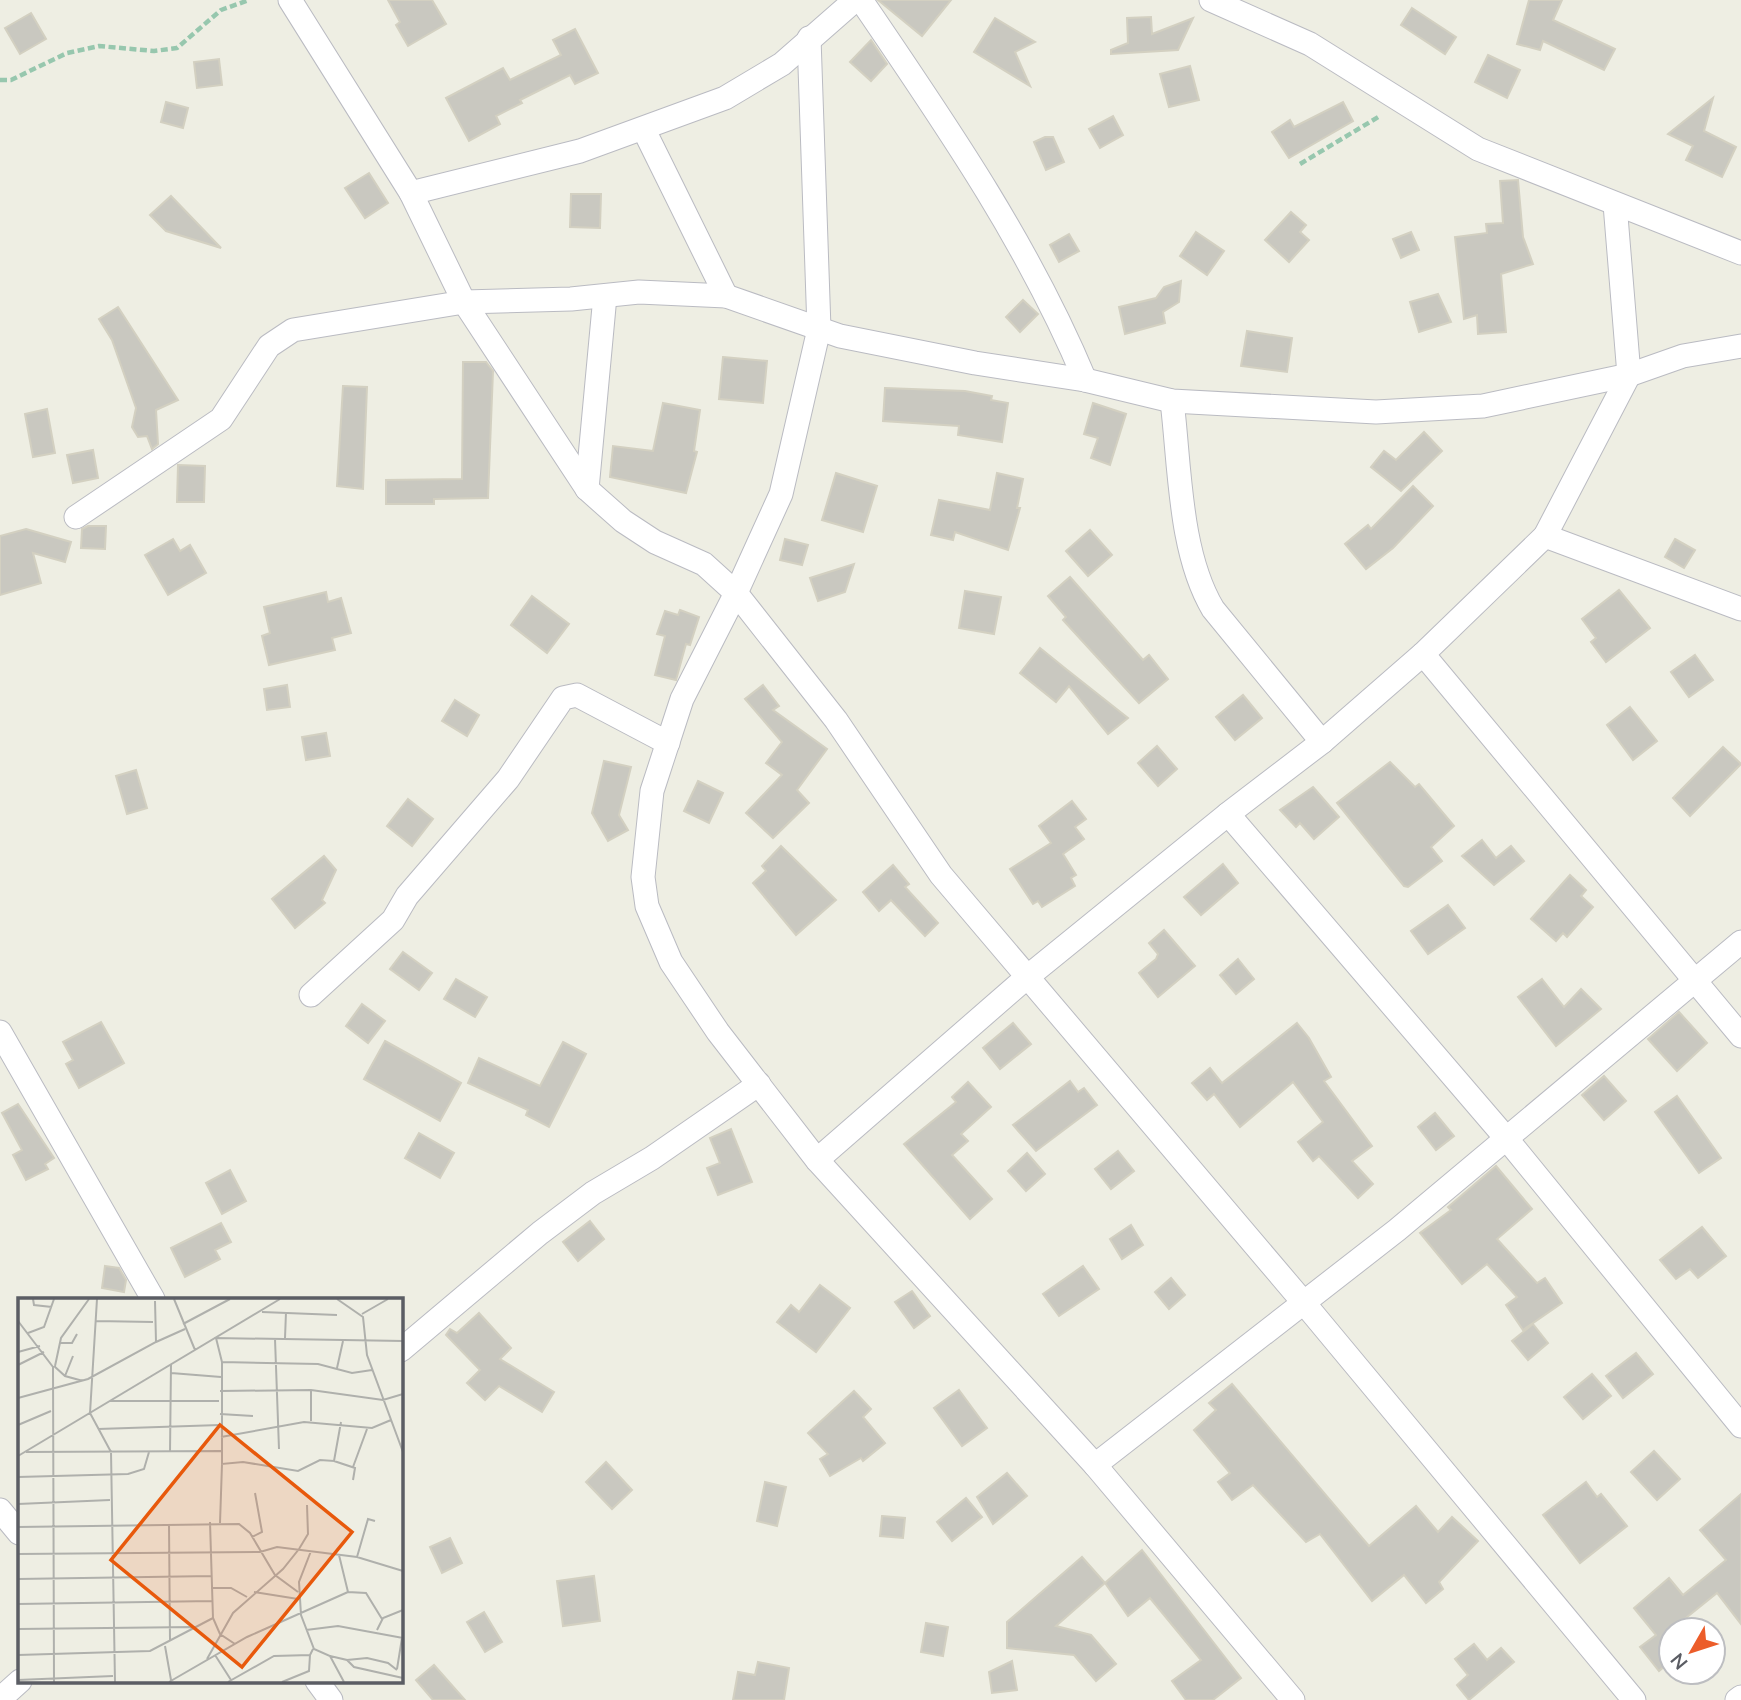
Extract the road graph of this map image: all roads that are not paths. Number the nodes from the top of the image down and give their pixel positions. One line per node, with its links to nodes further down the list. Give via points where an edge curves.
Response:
1 (290, 0): 7 (street)
2 (855, 0): 5 (street)
3 (861, 0): 16 (street, via 945,120 1022,252)
4 (1212, 0): 8 (street, via 1310,44 1478,149)
5 (809, 38): 6 (street, via 782,64 725,97); 13 (street)
6 (644, 130): 7 (street, via 580,151); 11 (street)
7 (411, 193): 12 (street)
8 (1615, 204): 9 (street); 15 (street)
9 (1741, 253)
10 (605, 296): 11 (street, via 639,292); 12 (street); 18 (street)
11 (726, 296): 13 (street)
12 (464, 302): 18 (street); 19 (street, via 293,330 269,346 221,419)
13 (819, 329): 16 (street, via 975,363); 21 (street, via 780,494)
14 (1741, 346): 15 (street, via 1683,356)
15 (1629, 375): 17 (street, via 1483,405 1376,412); 20 (street)
16 (1085, 380): 17 (street)
17 (1172, 401): 25 (street, via 1190,551 1199,585)
18 (587, 489): 21 (street, via 623,521 655,542 704,564)
19 (76, 517)
20 (1545, 536): 22 (street); 24 (street)
21 (736, 593): 26 (street, via 682,699); 29 (street, via 836,720 940,875)
22 (1731, 605): 23 (street)
23 (1741, 630)
24 (1423, 654): 25 (street); 30 (street)
25 (1322, 742): 27 (street)
26 (668, 743): 31 (street, via 577,695 563,698 508,779 407,896 393,920); 34 (street, via 652,791 643,877 647,906 671,962)
27 (1228, 814): 29 (street); 35 (street)
28 (1741, 942): 30 (street)
29 (1026, 978): 36 (street); 38 (street)
30 (1696, 981): 33 (street); 35 (street)
31 (311, 995)
32 (0, 1032): 37 (street)
33 (1741, 1036)
34 (759, 1084): 36 (street); 39 (street, via 593,1193)
35 (1506, 1138): 38 (street); 40 (street)
36 (817, 1160): 41 (street)
37 (152, 1298)
38 (1304, 1303): 41 (street); 50 (street)
39 (402, 1349)
40 (1741, 1426)
41 (1095, 1465): 49 (street)
42 (0, 1510): 43 (street)
43 (18, 1532)
44 (19, 1682): 47 (street)
45 (318, 1682): 48 (street)
46 (1741, 1697): 51 (street)
47 (2, 1699)
48 (331, 1700)
49 (1293, 1700)
50 (1634, 1700)
51 (1737, 1700)

